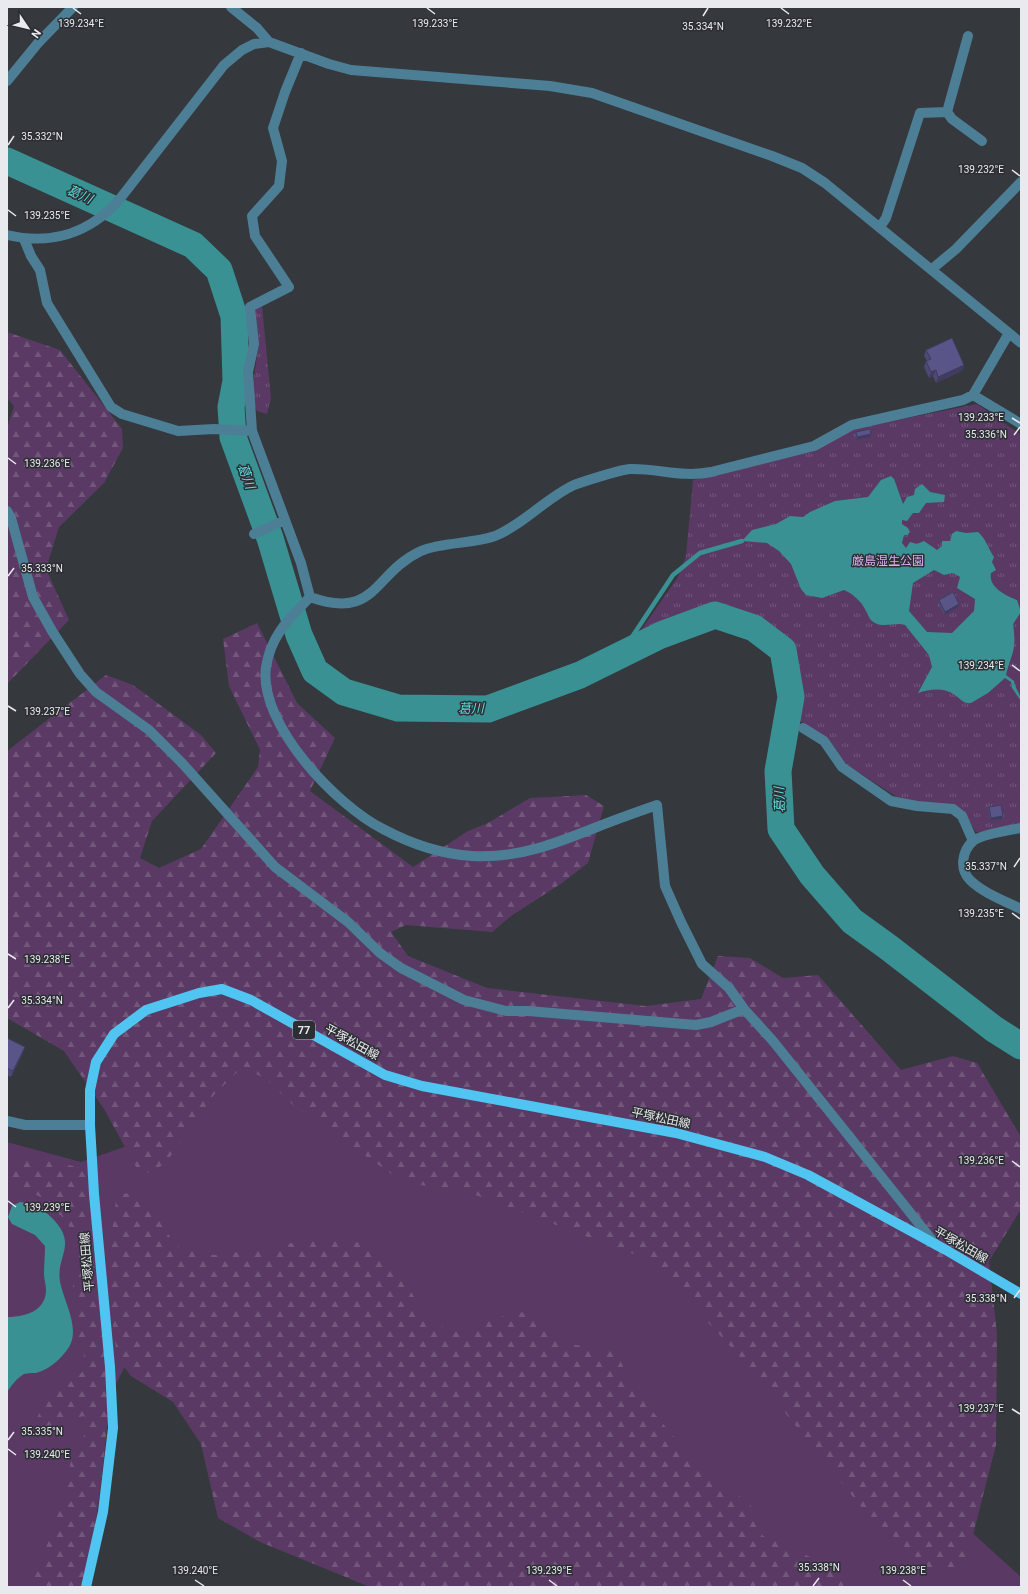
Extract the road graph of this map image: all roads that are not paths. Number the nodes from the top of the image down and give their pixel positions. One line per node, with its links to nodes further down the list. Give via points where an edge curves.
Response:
1 (73, 7): 6 (street, via 38,43)
2 (231, 7): 4 (street, via 257,28)
3 (968, 36): 7 (street)
4 (269, 42): 5 (street); 12 (street, via 254,44 242,50 224,65 109,211 82,230 50,239)
5 (301, 53): 10 (street, via 350,70 550,86 592,93 802,168); 18 (street, via 273,128 282,161 279,186 252,216 255,236 289,287 250,307 254,344 248,372)
6 (7, 81)
7 (946, 112): 8 (street); 10 (street, via 920,113 886,218)
8 (982, 142)
9 (1021, 182): 13 (street)
10 (880, 227): 13 (street)
11 (7, 234): 12 (street)
12 (24, 239): 18 (street, via 40,270 47,303 112,407 122,414 178,431)
13 (932, 270): 14 (street)
14 (1008, 333): 15 (street); 16 (street)
15 (1021, 343)
16 (973, 394): 17 (street); 22 (street, via 963,400 852,425 814,446 711,472 696,475 629,469 574,485 494,536 422,551 399,567 366,598 336,604)
17 (1021, 424)
18 (249, 431): 20 (street)
19 (7, 511): 27 (street, via 32,597 80,674 96,692 149,730 275,867 348,922 380,953 401,968 464,1000 506,1011 696,1025)
20 (285, 520): 21 (street); 22 (street, via 301,563)
21 (254, 534)
22 (306, 601): 27 (street, via 284,625 273,642 266,668 267,687 280,726 318,778 348,805 382,829 439,852 472,856 510,856 572,837 657,805 665,886 702,964 729,988)
23 (803, 728): 25 (street, via 824,741 842,767 891,801 953,809 962,816)
24 (1021, 828): 25 (street, via 1002,831)
25 (973, 841): 26 (street, via 963,858 963,869 970,880)
26 (1021, 909)
27 (744, 1009): 30 (street, via 773,1041)
28 (7, 1121): 29 (street, via 25,1126)
29 (90, 1125): 30 (main road, 平塚松田線 / 77, via 90,1090 96,1062 114,1034 146,1010 199,993 222,989 251,1000 385,1075 422,1086 676,1133 765,1158 808,1175); 32 (main road, 平塚松田線 / 77, via 113,1428 103,1512)
30 (936, 1245): 31 (main road, 平塚松田線 / 77)
31 (1021, 1294)
32 (86, 1587)

